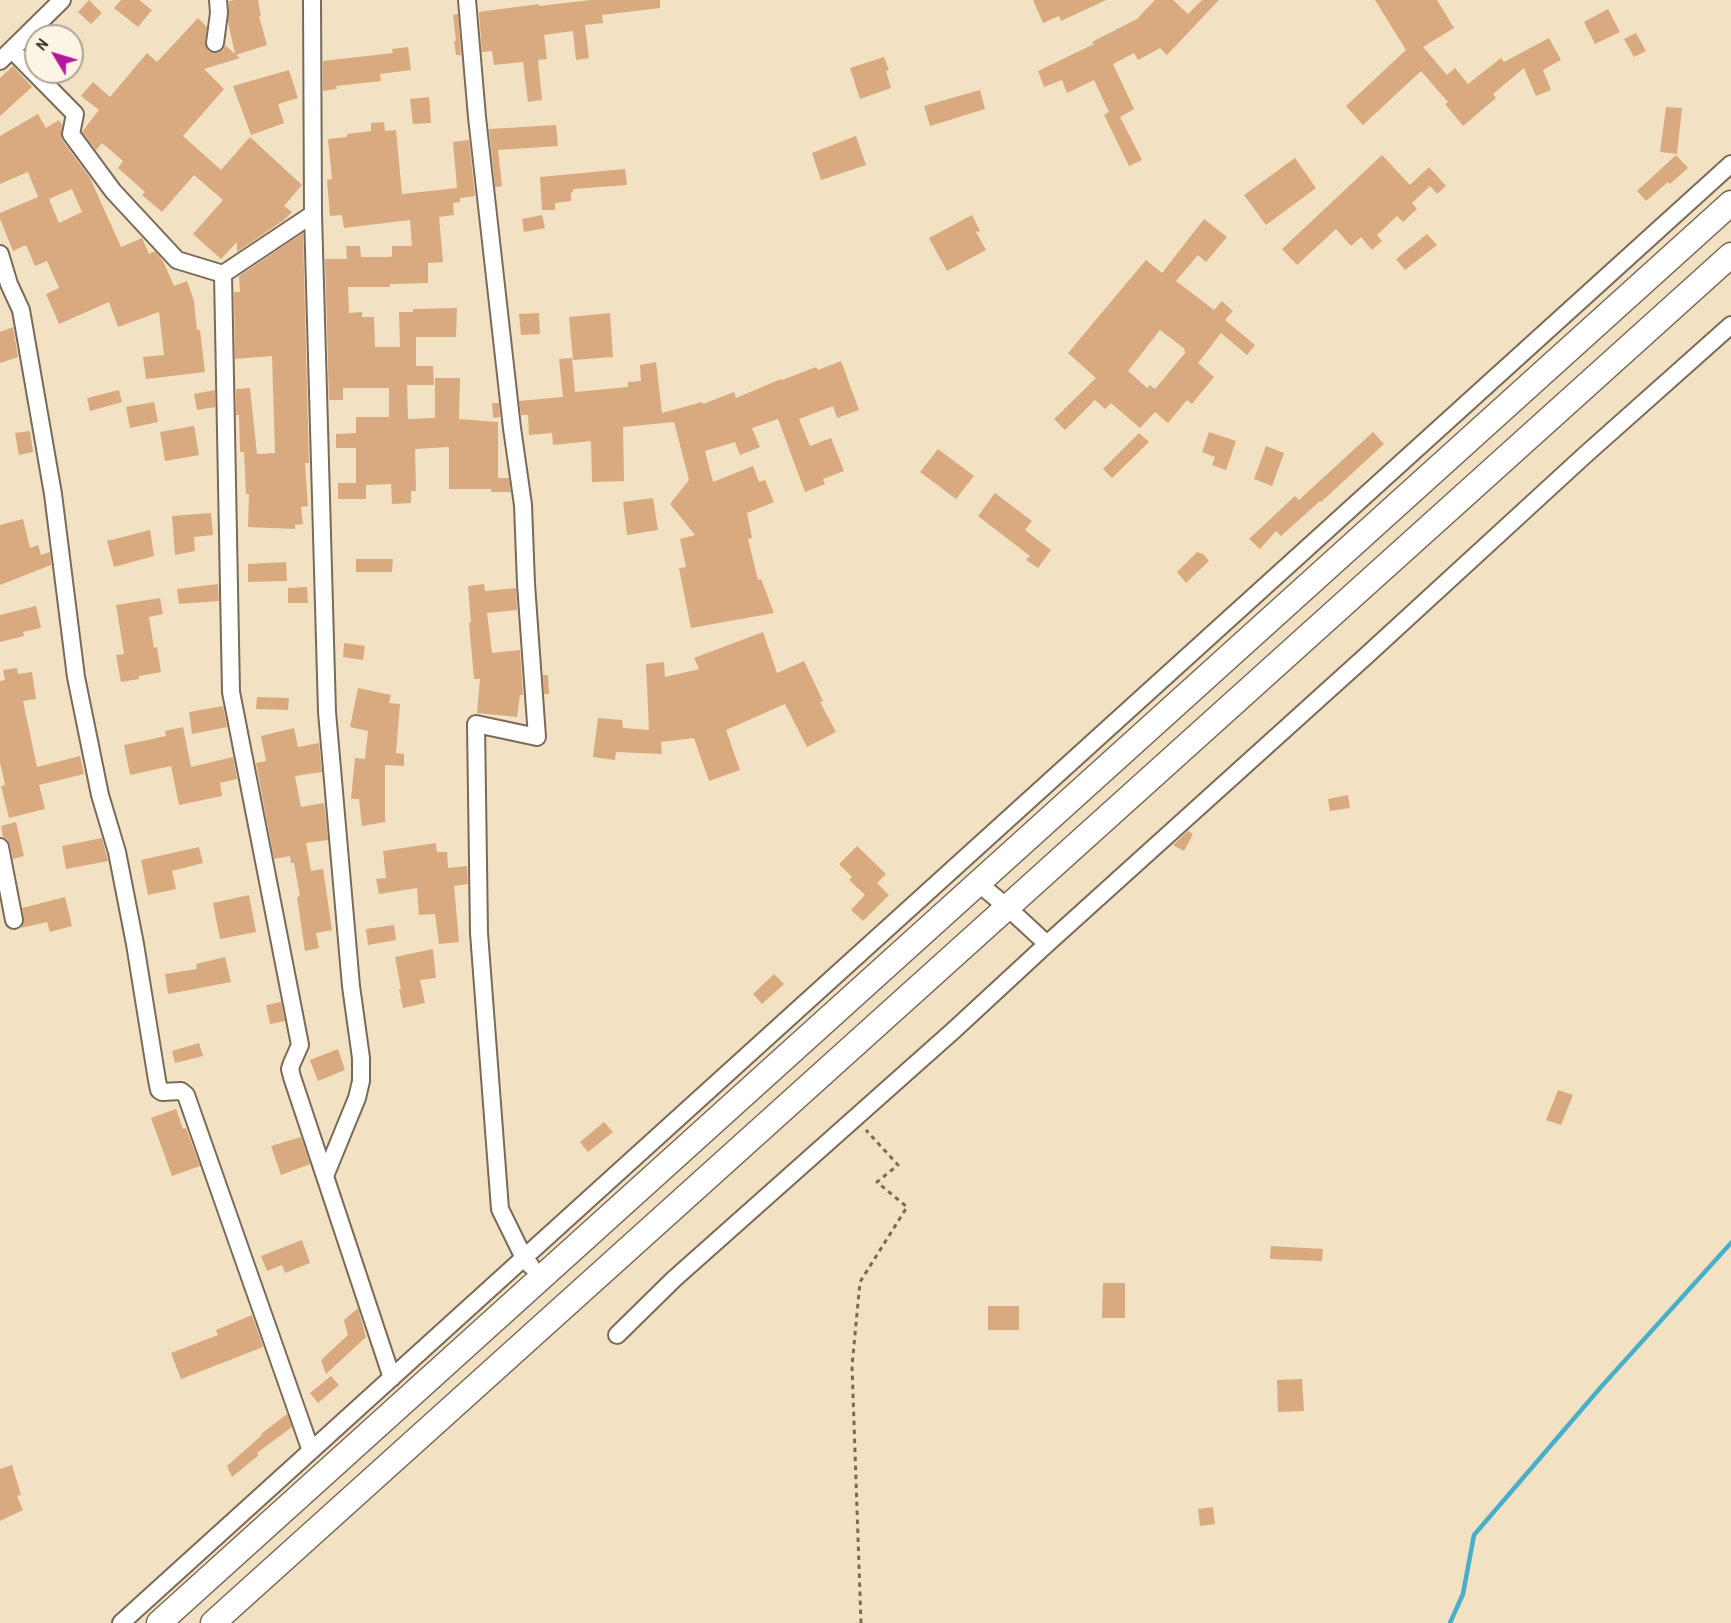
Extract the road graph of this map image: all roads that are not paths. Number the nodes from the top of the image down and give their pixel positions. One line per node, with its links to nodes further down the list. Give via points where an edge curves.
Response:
1 (62, 0): 6 (street)
2 (218, 0): 5 (street)
3 (312, 0): 9 (street)
4 (467, 0): 21 (street, via 523,505 537,737 476,724 479,933 500,1209)
5 (215, 43)
6 (6, 55): 13 (street, via 75,114 71,134 112,191 177,260)
7 (1731, 164): 21 (street)
8 (1731, 203): 10 (main road)
9 (313, 214): 13 (street); 20 (street, via 327,712 361,1058 357,1098)
10 (1696, 234): 12 (main road); 16 (main road)
11 (0, 254): 27 (street, via 21,310 53,494 76,676 100,795 117,852 159,1090 181,1091 186,1095)
12 (1726, 259): 17 (main road)
13 (223, 274): 20 (street, via 231,692 300,1045 290,1069)
14 (1731, 325): 19 (street)
15 (0, 847): 18 (street)
16 (978, 883): 17 (street); 22 (main road)
17 (1007, 907): 19 (street); 26 (main road)
18 (14, 920)
19 (1047, 944): 23 (street, via 674,1279)
20 (325, 1176): 24 (street)
21 (524, 1258): 22 (street); 24 (street)
22 (541, 1278): 25 (main road)
23 (617, 1335)
24 (392, 1378): 27 (street)
25 (382, 1421): 26 (main road); 29 (main road)
26 (406, 1449): 30 (main road)
27 (311, 1451): 28 (street)
28 (121, 1623)
29 (159, 1623)
30 (213, 1623)

